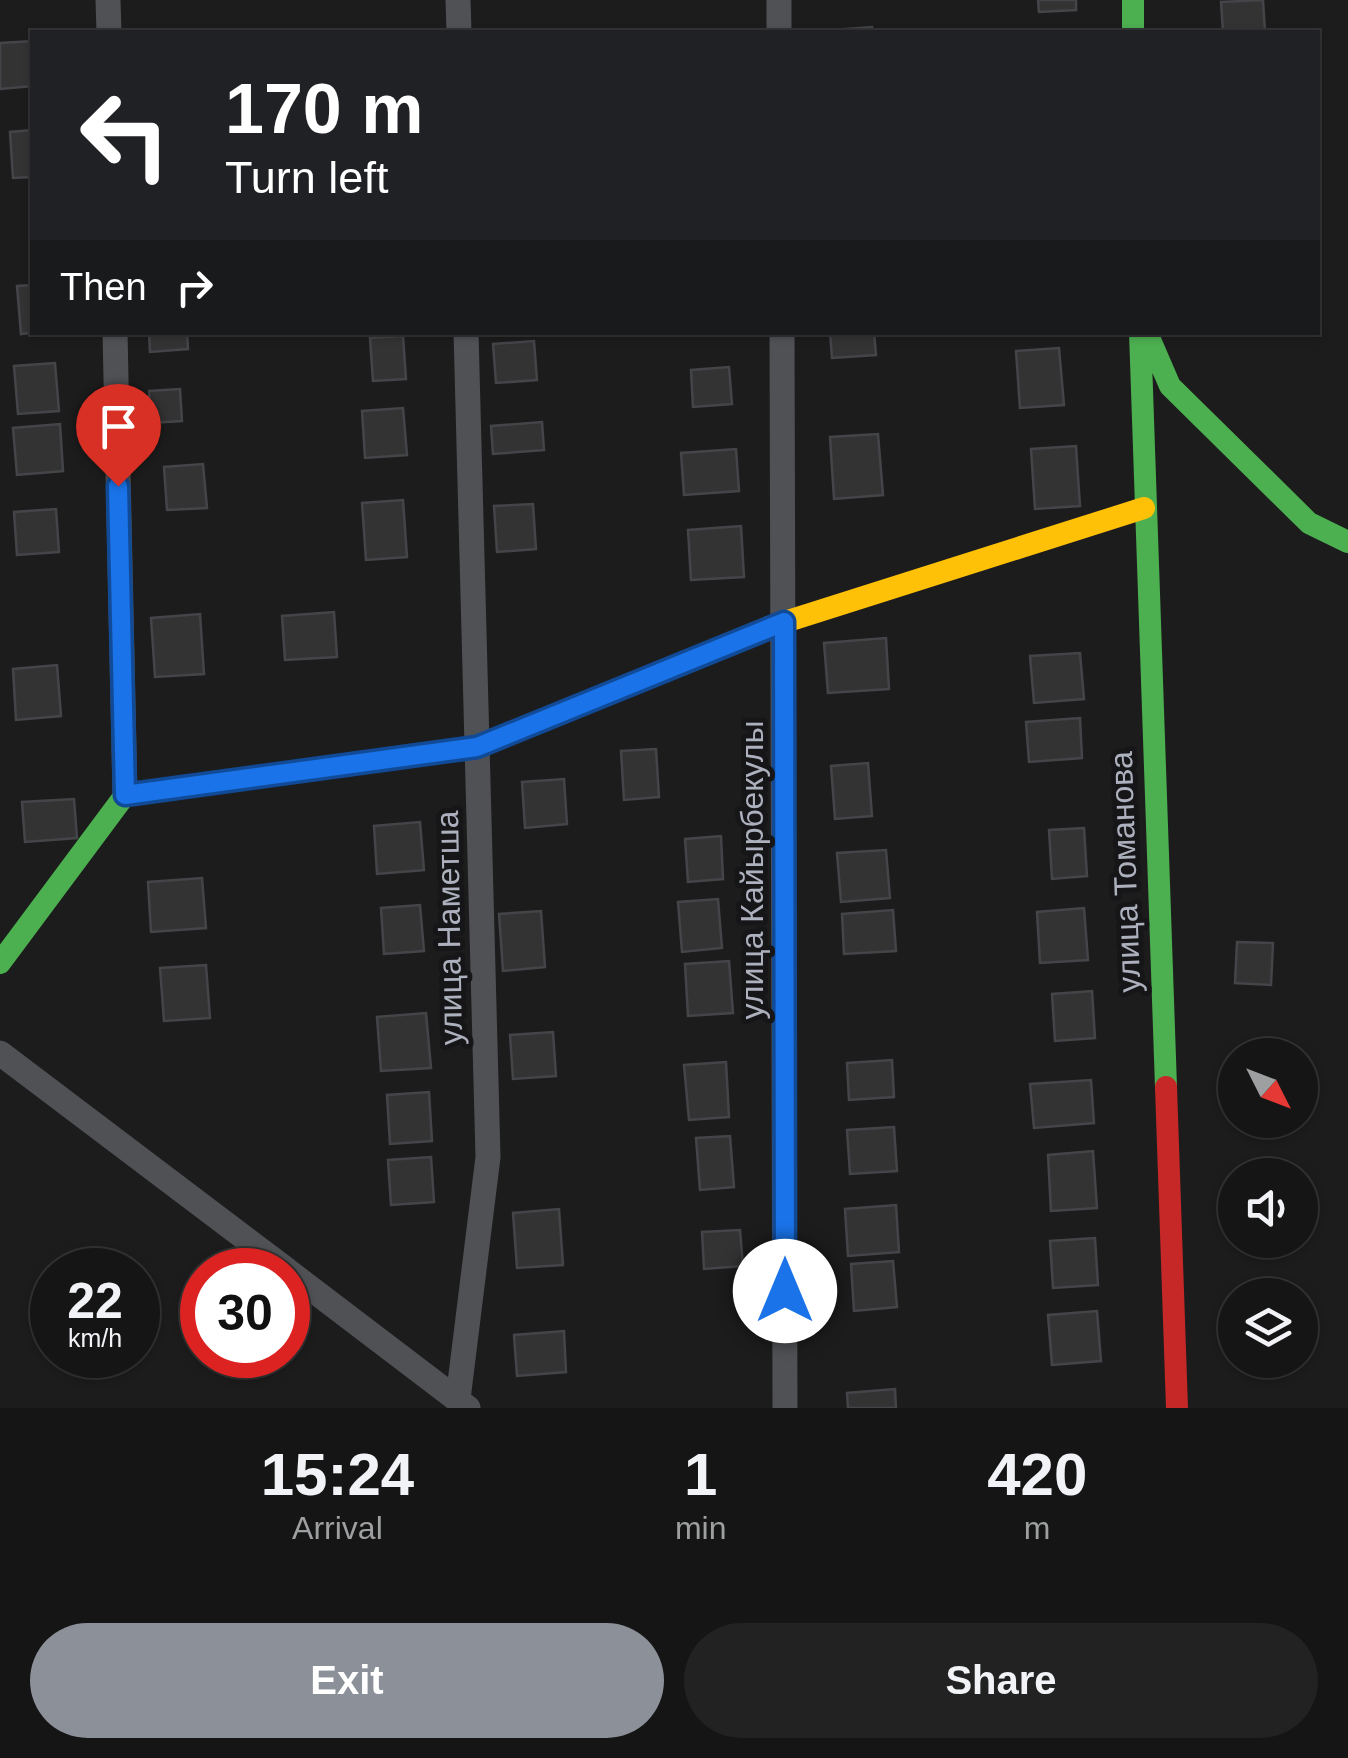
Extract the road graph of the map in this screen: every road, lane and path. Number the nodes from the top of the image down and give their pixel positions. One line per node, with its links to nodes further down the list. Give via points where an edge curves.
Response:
1 (108, 0): 5 (street)
2 (458, 0): 6 (street)
3 (779, 0): 7 (street)
4 (1132, 0): 8 (street)
5 (109, 30)
6 (459, 30)
7 (779, 30)
8 (1133, 30)
9 (116, 335): 18 (street)
10 (466, 335): 17 (street, улица Наметша)
11 (782, 335): 16 (street, улица Кайырбекулы)
12 (1144, 335): 14 (street, улица Томанова)
13 (1145, 335): 15 (street, via 1170,386 1310,523)
14 (1144, 508): 16 (street); 25 (street, улица Томанова)
15 (1348, 542)
16 (784, 622): 17 (street); 24 (street, улица Кайырбекулы)
17 (477, 747): 18 (street); 23 (street, улица Наметша, via 488,1157)
18 (125, 795): 19 (street)
19 (0, 963)
20 (0, 1053): 21 (street)
21 (258, 1248)
22 (310, 1288): 23 (street)
23 (463, 1404)
24 (785, 1408)
25 (1178, 1408)

